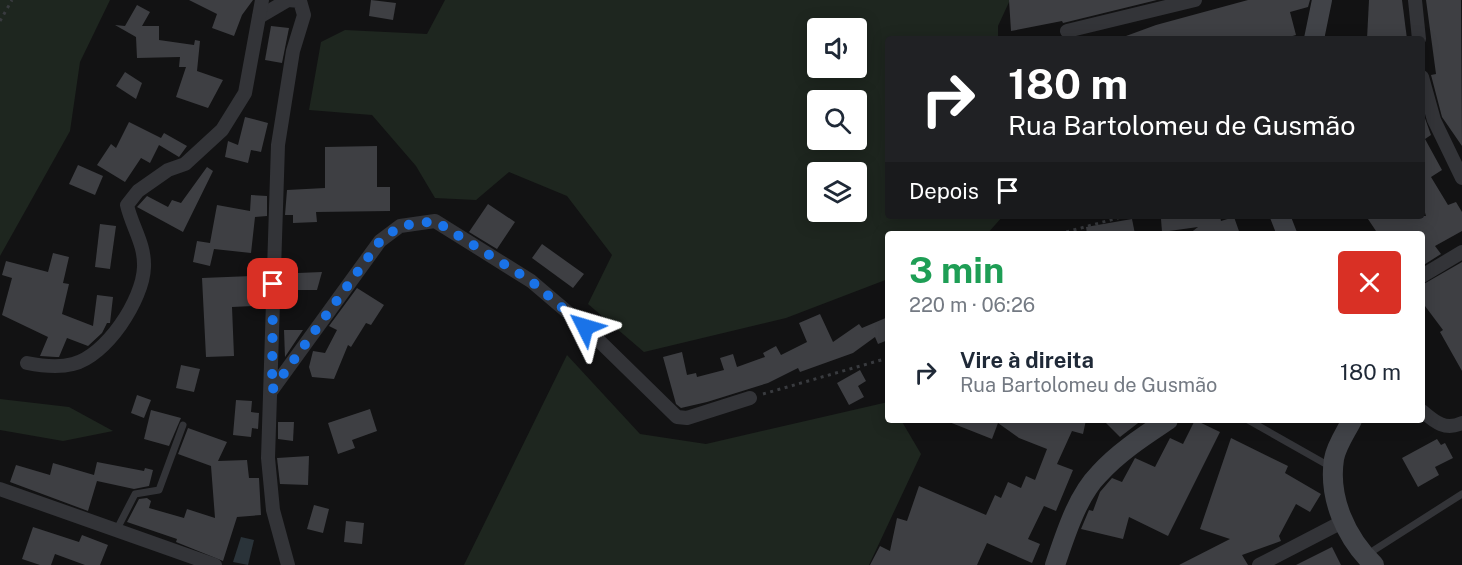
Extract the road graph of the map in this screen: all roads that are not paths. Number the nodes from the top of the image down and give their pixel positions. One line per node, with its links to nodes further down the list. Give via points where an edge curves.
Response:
1 (262, 0): 5 (street)
2 (1195, 0): 6 (street)
3 (1322, 0): 7 (main road)
4 (1415, 0): 8 (street)
5 (259, 17): 13 (street, via 245,93 222,130 185,164 168,170 131,197 128,205 142,243 142,283 111,338 91,357 74,364 56,367); 14 (street, via 288,0 300,1 304,15 293,51 278,146)
6 (1067, 32)
7 (1315, 36)
8 (1419, 36)
9 (1425, 88): 10 (street, via 1434,120)
10 (1462, 178)
11 (1462, 252): 12 (street)
12 (1425, 274)
13 (27, 363)
14 (272, 390): 15 (street, via 380,241 400,226 435,221 531,281 585,327 677,417 687,418); 29 (street, via 269,482)
15 (750, 398)
16 (1425, 413): 20 (street, via 1442,426)
17 (1163, 423): 30 (main road, via 1097,475 1071,520)
18 (1253, 423): 22 (lane)
19 (1350, 423): 22 (main road, via 1334,456)
20 (1462, 423)
21 (183, 425): 26 (lane, via 159,490 135,494)
22 (1334, 469): 25 (main road, via 1334,490)
23 (0, 489): 26 (street)
24 (1462, 494): 27 (lane)
25 (1342, 522): 27 (main road); 31 (street)
26 (116, 531): 28 (street)
27 (1368, 559)
28 (214, 565)
29 (288, 565)
30 (1054, 565)
31 (1259, 565)

